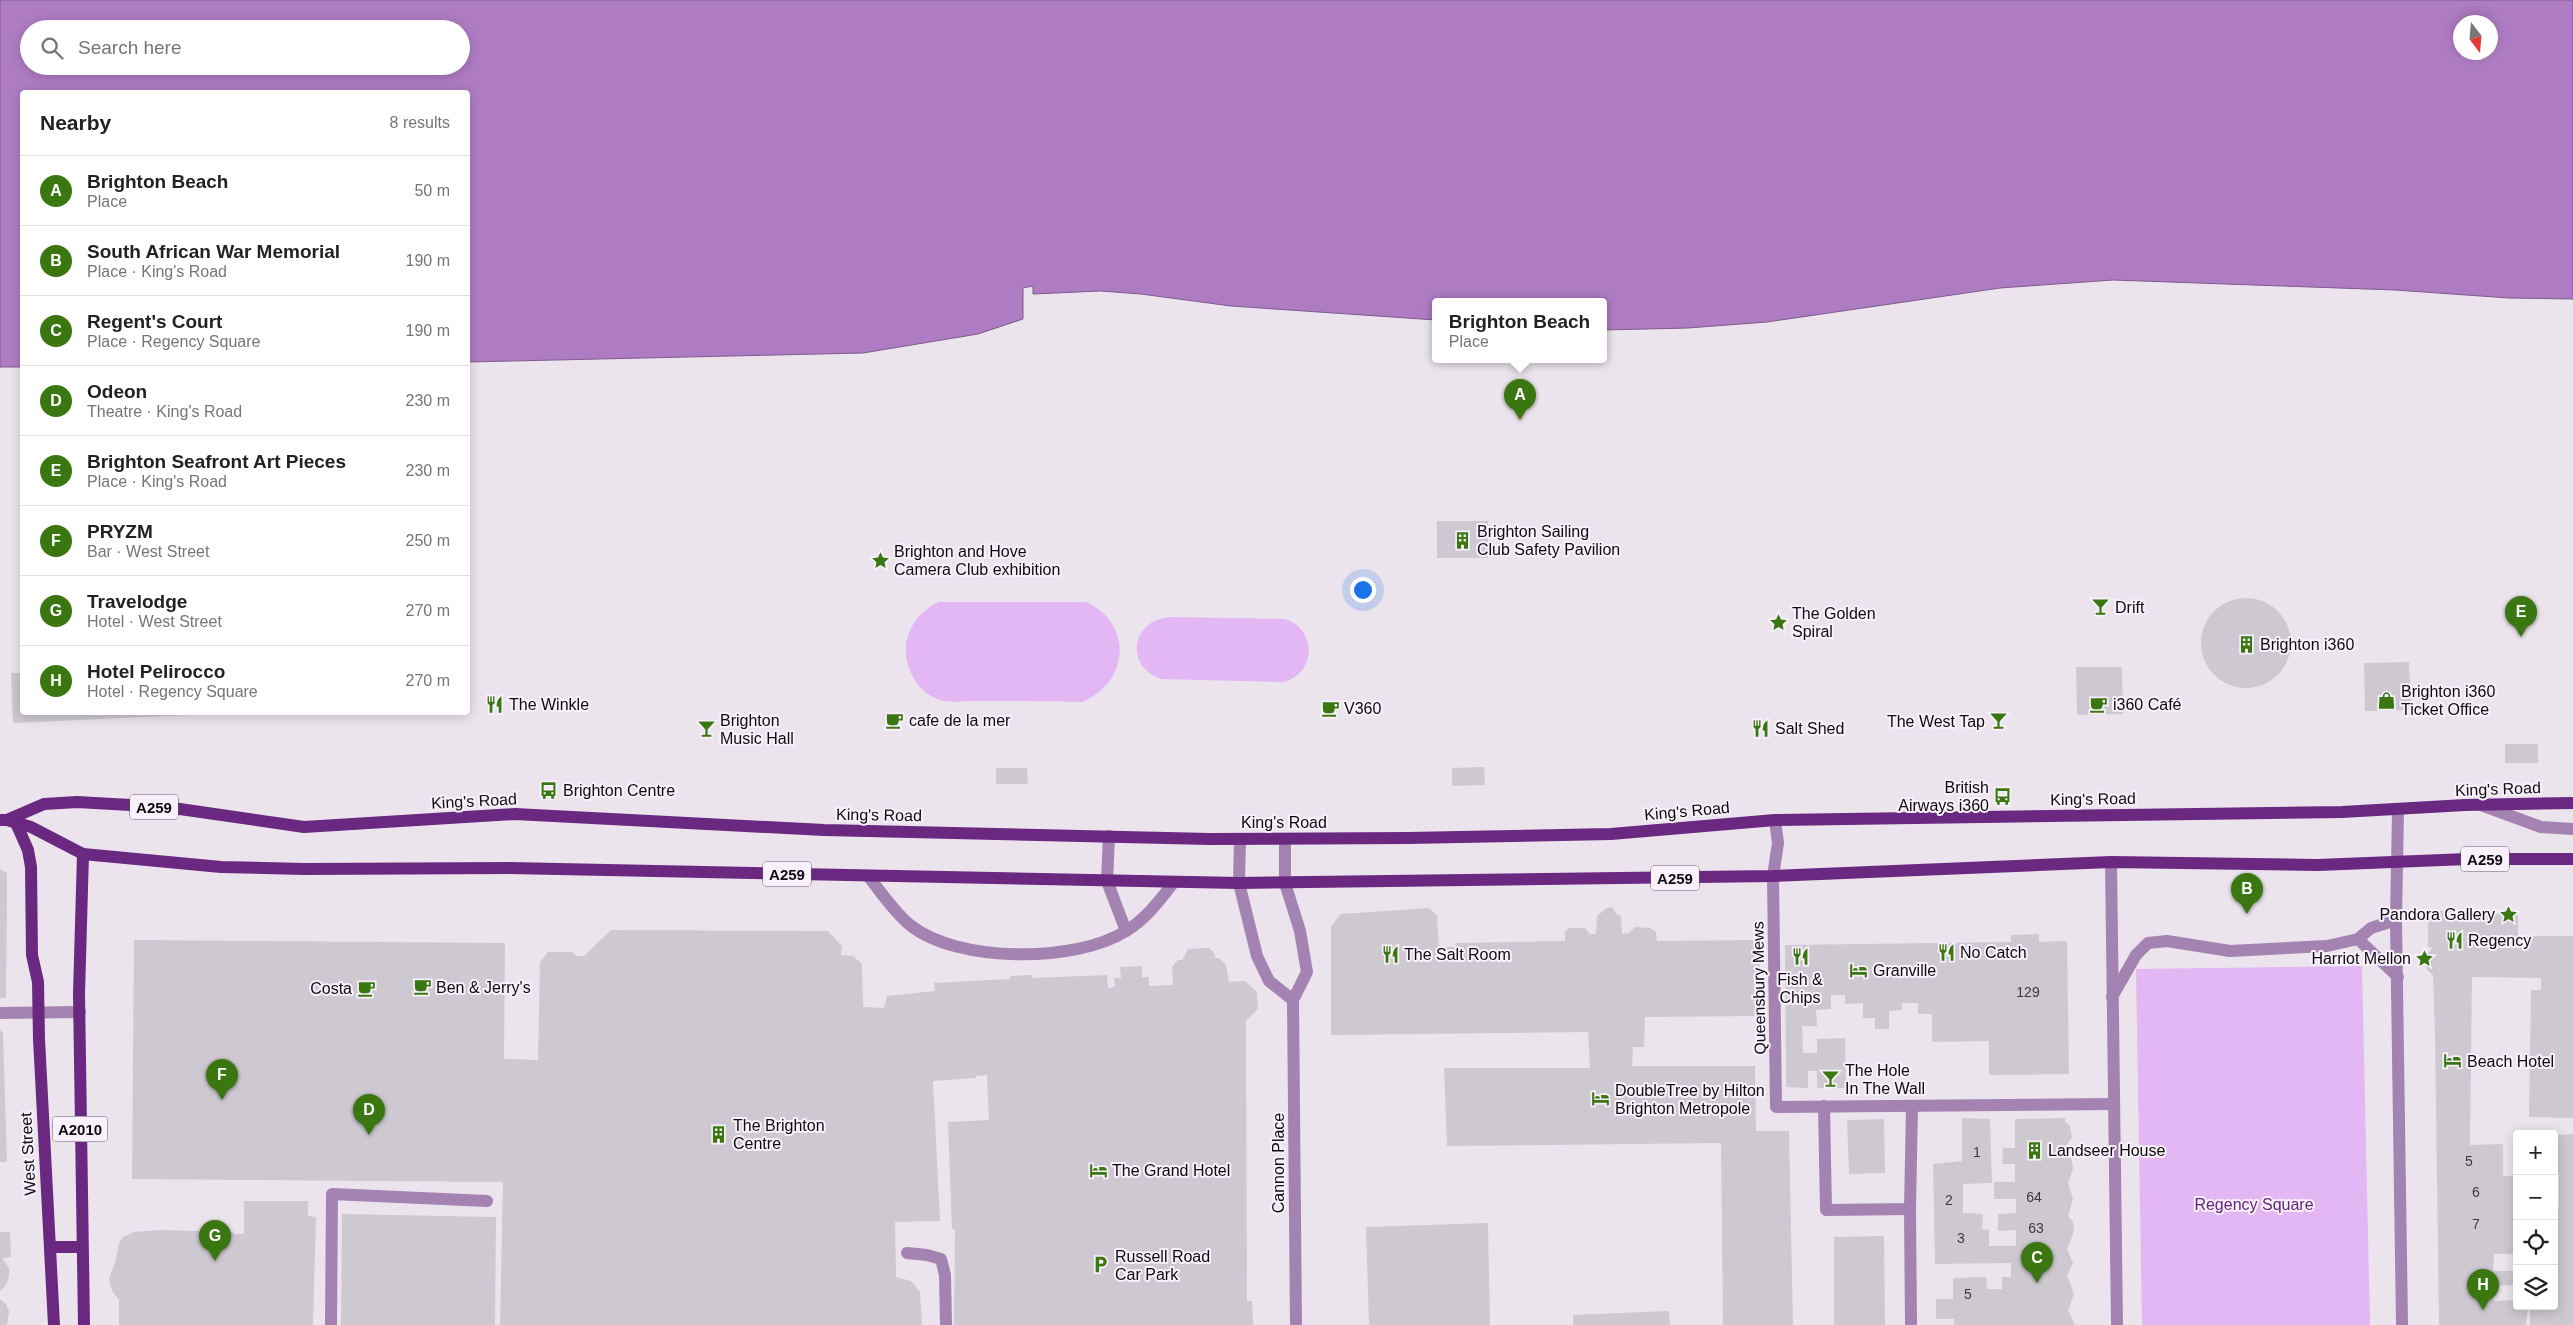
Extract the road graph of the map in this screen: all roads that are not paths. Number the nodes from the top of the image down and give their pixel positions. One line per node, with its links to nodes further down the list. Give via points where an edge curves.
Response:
1 (2573, 803): 2 (main road, King's Road / A259)
2 (2481, 805): 3 (main road, King's Road / A259); 6 (street, via 2541,827)
3 (2398, 810): 4 (main road, King's Road / A259); 12 (street)
4 (1775, 820): 8 (main road, King's Road / A259, via 1611,834); 15 (street, Queensbury Mews, via 1778,844)
5 (8, 821): 7 (main road, King's Road / A259, via 44,804 77,802 166,808 304,827 515,814 824,830); 10 (main road, via 47,835); 28 (main road, West Street / A2010, via 28,850 31,867 32,956 38,982)
6 (2573, 829)
7 (1109, 836): 9 (main road, King's Road / A259); 16 (street)
8 (1286, 838): 9 (main road, King's Road / A259); 19 (street, Cannon Place)
9 (1240, 839): 18 (street)
10 (83, 854): 14 (main road, A259, via 243,868 510,868); 26 (main road, A2010)
11 (2573, 859): 12 (main road, A259)
12 (2397, 861): 13 (main road, A259, via 2318,865); 20 (street)
13 (2111, 862): 15 (main road, A259); 24 (street)
14 (868, 876): 16 (main road, A259); 21 (street, via 910,925 934,940 978,951 1022,954 1063,951 1101,943)
15 (1773, 876): 19 (main road, A259); 30 (street, Queensbury Mews, via 1776,1107)
16 (1108, 881): 17 (main road, A259); 21 (street)
17 (1174, 882): 18 (main road, A259); 21 (street, via 1149,914)
18 (1239, 883): 19 (main road, A259); 25 (street, via 1257,956 1269,981)
19 (1285, 883): 25 (street, Cannon Place, via 1300,931 1307,972)
20 (2396, 920): 22 (street, via 2371,928); 23 (street)
21 (1126, 932)
22 (2358, 939): 23 (street); 24 (street, via 2327,946 2230,951 2167,942 2148,943 2136,955)
23 (2398, 977): 44 (street)
24 (2112, 997): 29 (street)
25 (1293, 1000): 41 (street, Cannon Place)
26 (80, 1012): 28 (street); 35 (main road, A2010)
27 (0, 1013): 28 (street)
28 (38, 1013): 34 (main road, West Street / A2010)
29 (2114, 1104): 31 (street, Queensbury Mews); 43 (street)
30 (1824, 1106): 31 (street, Queensbury Mews); 33 (street, via 1826,1210)
31 (1912, 1106): 33 (street)
32 (487, 1201): 39 (street, via 332,1194)
33 (1910, 1209): 42 (street)
34 (50, 1247): 35 (main road); 37 (main road, West Street / A2010)
35 (82, 1247): 38 (main road, A2010)
36 (907, 1253): 40 (street, via 941,1259 945,1275)
37 (54, 1325)
38 (84, 1325)
39 (331, 1325)
40 (946, 1325)
41 (1296, 1325)
42 (1911, 1325)
43 (2116, 1325)
44 (2402, 1325)

